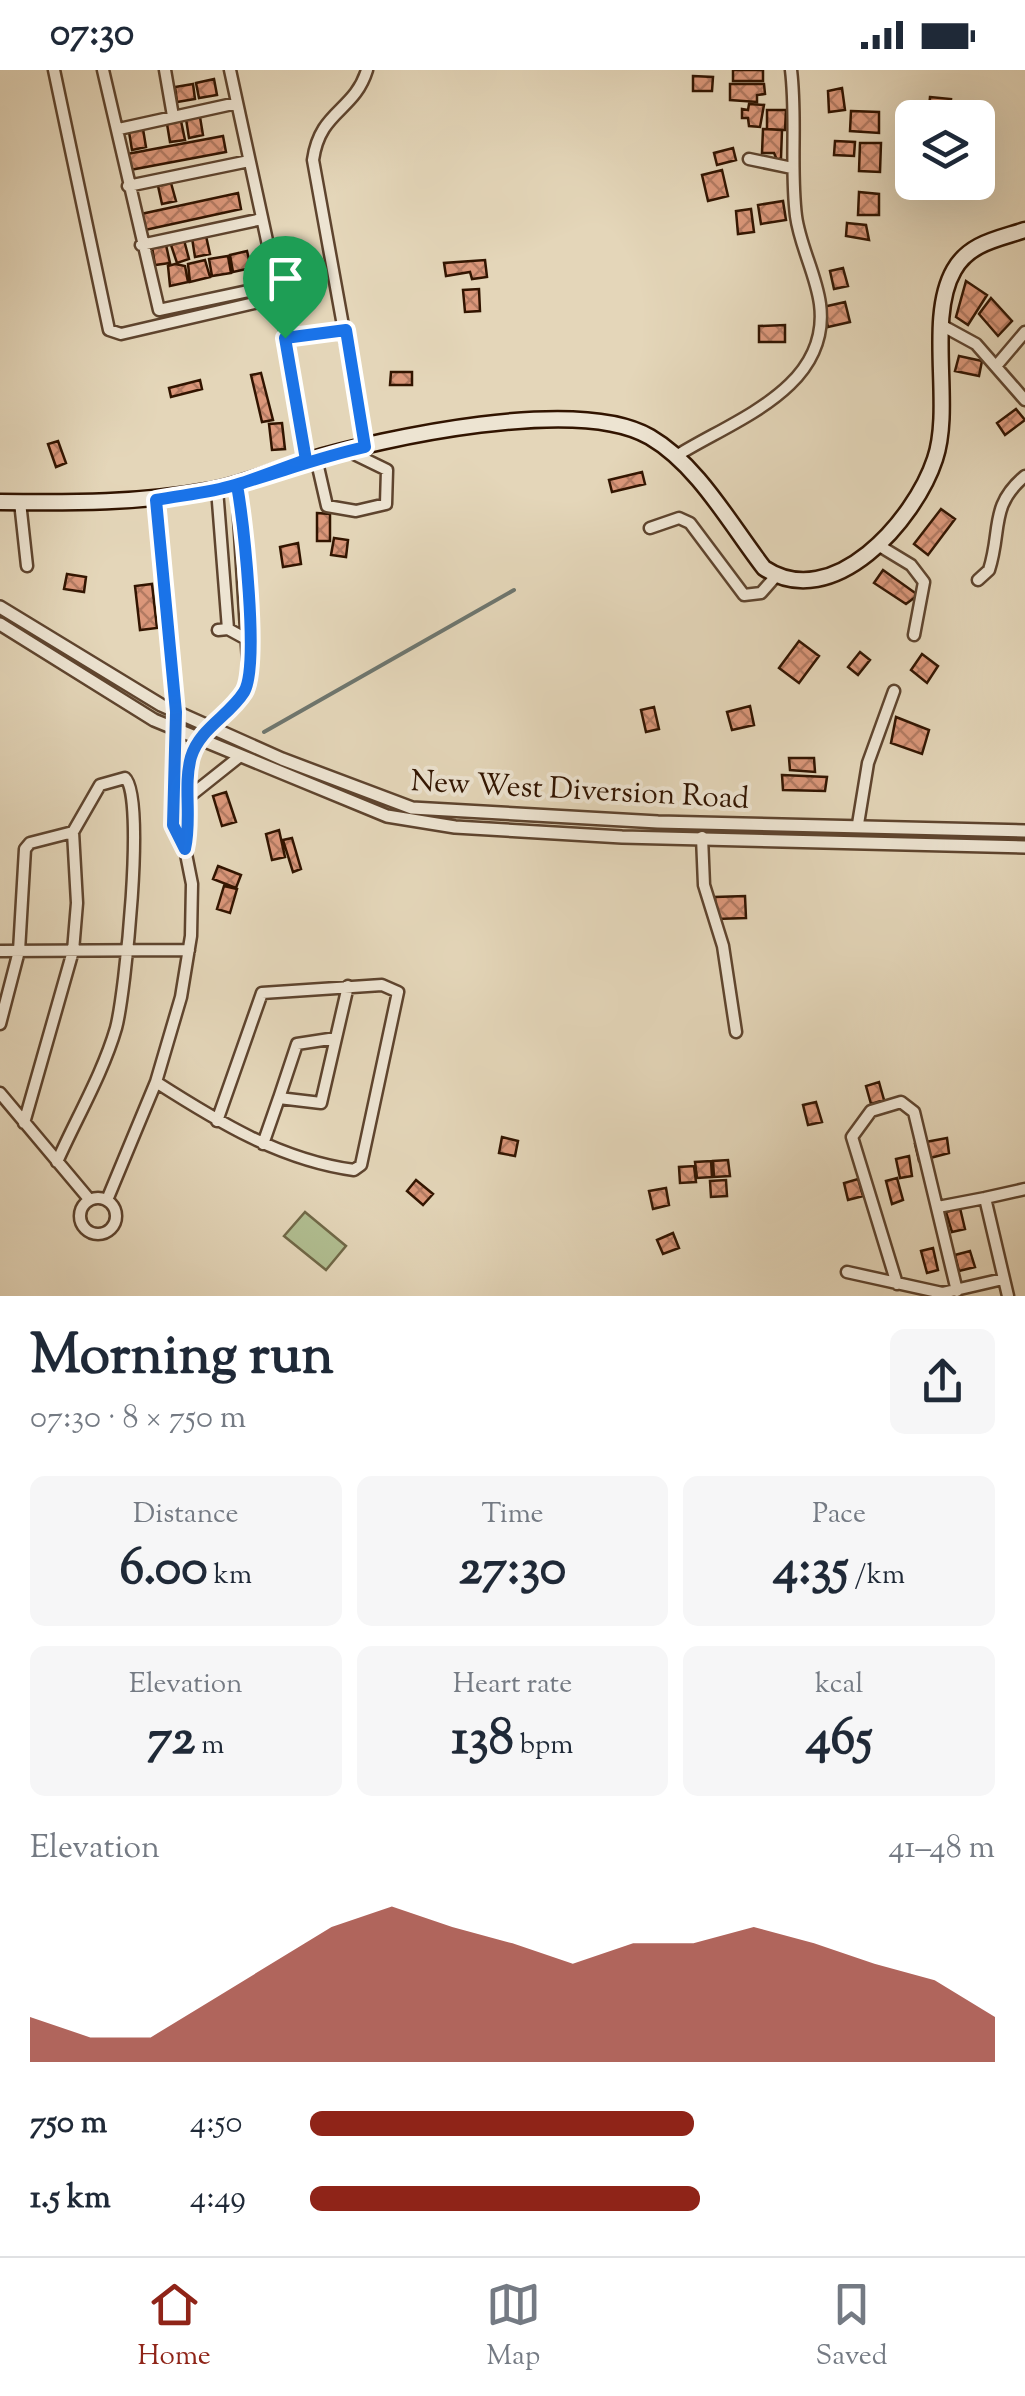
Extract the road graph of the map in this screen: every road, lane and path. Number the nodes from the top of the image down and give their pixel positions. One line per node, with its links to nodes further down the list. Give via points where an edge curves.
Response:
1 (54, 70): 18 (street, via 109,330 121,334)
2 (103, 70): 9 (street)
3 (165, 70): 8 (street)
4 (230, 70): 7 (street)
5 (367, 70): 20 (street, via 355,94 322,124 313,160)
6 (791, 70): 12 (street)
7 (237, 103): 8 (street); 11 (street)
8 (173, 116): 9 (street)
9 (119, 130): 13 (street)
10 (749, 160): 12 (street)
11 (249, 161): 13 (street); 14 (street)
12 (792, 168): 27 (street, via 796,218 822,318 808,362 792,385 760,409)
13 (128, 186): 16 (street)
14 (262, 219): 16 (street); 17 (street)
15 (1025, 230): 19 (main road, via 963,256 951,274)
16 (141, 245): 17 (street, via 159,310)
17 (276, 284): 22 (street)
18 (263, 301)
19 (943, 326): 23 (street, via 969,338); 38 (main road, via 935,461)
20 (346, 330): 22 (street); 25 (street)
21 (1025, 332): 23 (street)
22 (285, 338): 28 (street)
23 (997, 365): 24 (street)
24 (1025, 400)
25 (365, 447): 26 (main road); 27 (main road, via 455,428 566,421 634,430)
26 (347, 451): 28 (main road); 28 (street, via 387,470 386,504 327,506)
27 (678, 456): 40 (main road)
28 (311, 459): 30 (main road)
29 (1025, 476): 41 (street, via 1007,491 990,570)
30 (237, 485): 31 (main road); 35 (street)
31 (217, 490): 32 (main road); 36 (street)
32 (156, 500): 34 (main road); 47 (street)
33 (0, 502): 34 (main road)
34 (20, 502): 39 (street)
35 (242, 520): 36 (street); 45 (street)
36 (221, 522): 45 (street, via 223,630)
37 (650, 528): 40 (street, via 679,518 690,523 744,595 760,593)
38 (878, 545): 40 (main road, via 834,576); 44 (street, via 911,565 924,582)
39 (27, 566)
40 (776, 576)
41 (978, 580)
42 (0, 606): 47 (street, New West Diversion Road)
43 (0, 624): 49 (street, New West Diversion Road, via 124,705)
44 (914, 635)
45 (250, 641): 48 (street, via 246,689)
46 (894, 692): 55 (street, via 863,780)
47 (176, 712): 48 (street, New West Diversion Road); 49 (street)
48 (209, 727): 50 (street); 55 (street, New West Diversion Road, via 412,808 658,822)
49 (173, 728): 50 (street, New West Diversion Road); 52 (street)
50 (200, 740): 51 (street, New West Diversion Road); 53 (street, via 190,760)
51 (239, 757): 54 (street); 58 (street, New West Diversion Road, via 401,819)
52 (172, 783): 53 (street); 60 (street, via 173,825)
53 (190, 783): 54 (street)
54 (190, 796): 60 (street)
55 (858, 824): 56 (street, New West Diversion Road)
56 (1025, 831)
57 (74, 832): 61 (street, via 100,786 112,779 131,782 134,852); 64 (street, via 25,848); 65 (street)
58 (702, 837): 59 (street, New West Diversion Road); 68 (street, via 704,885 723,946)
59 (1025, 847)
60 (185, 849): 62 (street, via 192,884)
61 (124, 950): 62 (street); 65 (street); 76 (street, via 116,1028)
62 (189, 950): 70 (street)
63 (0, 951): 64 (street)
64 (19, 951): 65 (street); 67 (street)
65 (73, 951): 74 (street)
66 (348, 986): 69 (street); 73 (street, via 259,995); 75 (street, via 388,986 400,998 361,1165 349,1170)
67 (0, 1024)
68 (736, 1032)
69 (336, 1038): 71 (street, via 297,1044); 71 (street, via 321,1103)
70 (156, 1082): 73 (street); 80 (street)
71 (279, 1098): 75 (street)
72 (2, 1100): 74 (street)
73 (217, 1121): 75 (street)
74 (24, 1124): 76 (street)
75 (262, 1144)
76 (57, 1162): 79 (street)
77 (1025, 1188): 78 (street)
78 (985, 1198): 81 (street); 83 (street)
79 (90, 1199): 80 (street); 80 (street, via 80,1222 97,1234 116,1219)
80 (108, 1200)
81 (938, 1208): 84 (street, via 912,1107 897,1102 870,1110 852,1137); 85 (street)
82 (847, 1272): 84 (street)
83 (1003, 1279): 85 (street); 86 (street)
84 (897, 1284): 85 (street)
85 (957, 1292)
86 (1008, 1296)

